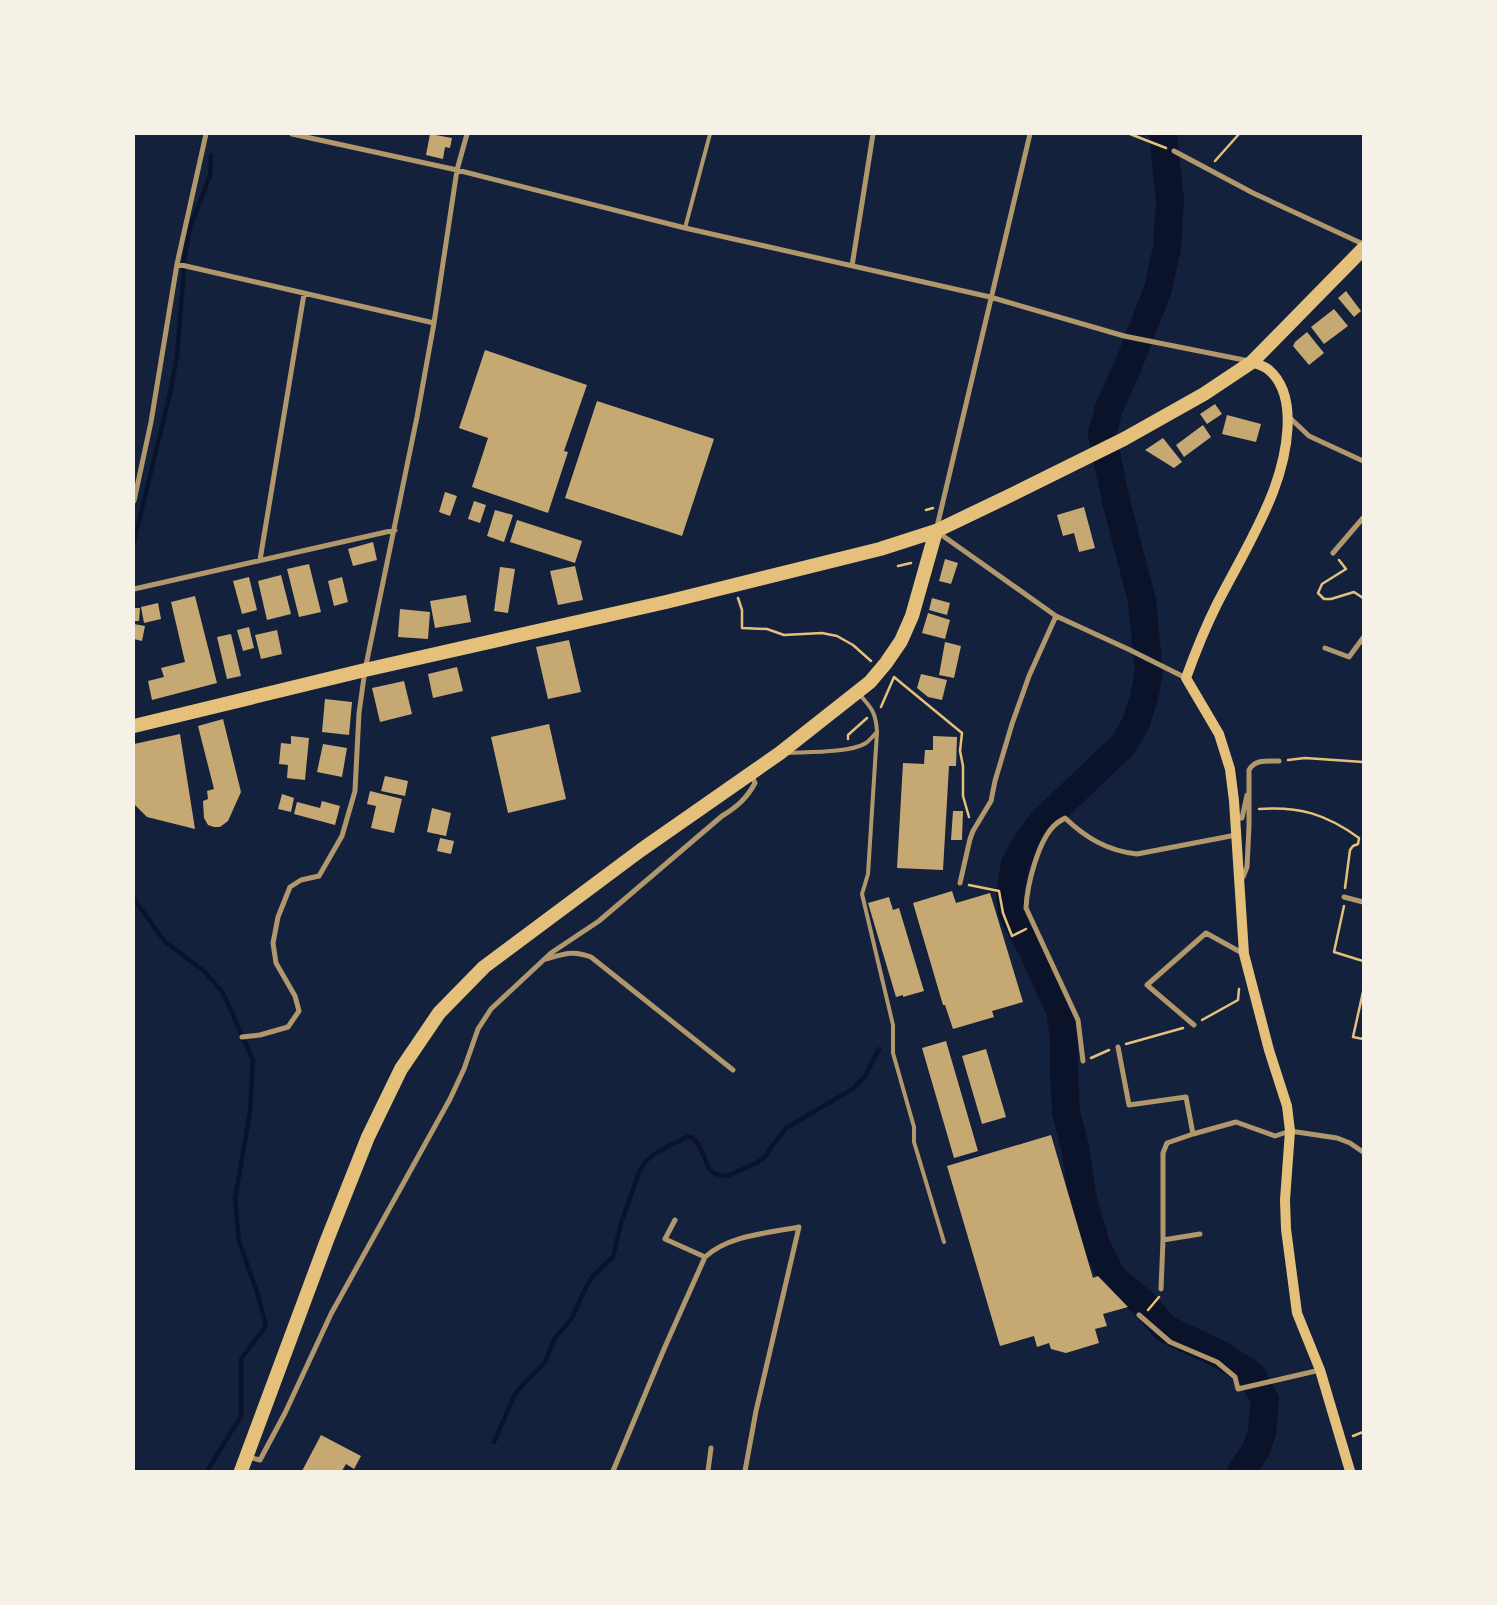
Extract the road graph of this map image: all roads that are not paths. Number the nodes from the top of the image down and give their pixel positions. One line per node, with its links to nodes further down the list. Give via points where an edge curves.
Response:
1 (206, 134): 13 (street)
2 (292, 134): 7 (street)
3 (467, 134): 9 (street)
4 (710, 134): 10 (lane)
5 (873, 134): 14 (street)
6 (1030, 134): 16 (street)
7 (301, 135): 9 (street)
8 (1174, 152): 11 (street)
9 (457, 170): 10 (street); 17 (street)
10 (685, 228): 14 (street)
11 (1363, 244)
12 (1363, 249): 18 (highway)
13 (177, 264): 15 (street); 21 (street)
14 (852, 266): 16 (street)
15 (304, 294): 17 (street); 26 (street)
16 (990, 297): 18 (street, via 1124,336); 24 (street)
17 (434, 323): 23 (street)
18 (1252, 362): 19 (main road, via 1270,371 1282,388); 24 (highway, via 1204,394 1124,439)
19 (1288, 415): 20 (street, via 1309,436); 32 (main road, via 1285,450 1273,492 1200,640)
20 (1363, 461)
21 (134, 501)
22 (1363, 518): 25 (street)
23 (395, 530): 26 (street); 31 (street)
24 (936, 531): 28 (street); 31 (highway, via 880,549 734,585); 33 (highway, via 912,616 901,641)
25 (1334, 553)
26 (260, 560): 27 (street)
27 (134, 589)
28 (1056, 616): 32 (street); 43 (street, via 1012,724 991,801 967,846)
29 (1363, 638): 30 (street, via 1349,657)
30 (1325, 648)
31 (365, 670): 34 (highway); 49 (street, via 358,713 355,791 342,836 319,876 301,880 290,887 276,926 273,943 276,963 295,996 298,1011 288,1027)
32 (1186, 678): 40 (main road, via 1225,752)
33 (858, 693): 35 (lane, via 874,712); 36 (highway)
34 (134, 726)
35 (877, 732): 36 (lane, via 857,747); 59 (lane, via 868,874 862,894 893,1025 893,1053 914,1127 914,1142)
36 (780, 753): 38 (highway)
37 (1279, 761): 39 (street, via 1252,765)
38 (751, 774): 47 (street, via 755,782 738,806 599,921); 65 (highway, via 641,850 484,966 439,1013 401,1070 368,1137)
39 (1249, 787): 40 (street, via 1242,818); 42 (street, via 1247,867 1243,877)
40 (1235, 819): 41 (main road)
41 (1236, 835): 42 (main road); 51 (street, via 1137,854 1108,848 1066,818 1046,836 1026,908 1078,1020)
42 (1238, 878): 46 (main road)
43 (960, 883)
44 (1345, 897): 45 (street)
45 (1363, 902)
46 (1244, 954): 48 (street, via 1206,933 1147,985); 53 (main road, via 1287,1106)
47 (543, 960): 52 (street, via 570,952 591,957); 65 (street, via 491,1009 478,1029 450,1099 331,1314 260,1460)
48 (1194, 1025)
49 (242, 1037)
50 (1118, 1046): 54 (street, via 1129,1106 1186,1097)
51 (1083, 1062)
52 (733, 1070)
53 (1290, 1131): 54 (street, via 1275,1136 1236,1122); 55 (street, via 1336,1138); 63 (main road, via 1286,1229 1297,1313)
54 (1193, 1134): 58 (street, via 1167,1143 1163,1153)
55 (1363, 1152)
56 (675, 1220): 60 (street, via 665,1239)
57 (1200, 1234): 58 (street)
58 (1163, 1240): 61 (street)
59 (944, 1242)
60 (705, 1257): 67 (street); 69 (street, via 728,1242 799,1227)
61 (1161, 1289)
62 (1142, 1314): 63 (street, via 1170,1342 1217,1362 1235,1377 1238,1389)
63 (1320, 1370): 70 (main road)
64 (712, 1448): 68 (street)
65 (247, 1456): 66 (highway)
66 (241, 1471)
67 (613, 1471)
68 (708, 1471)
69 (745, 1471)
70 (1350, 1471)

